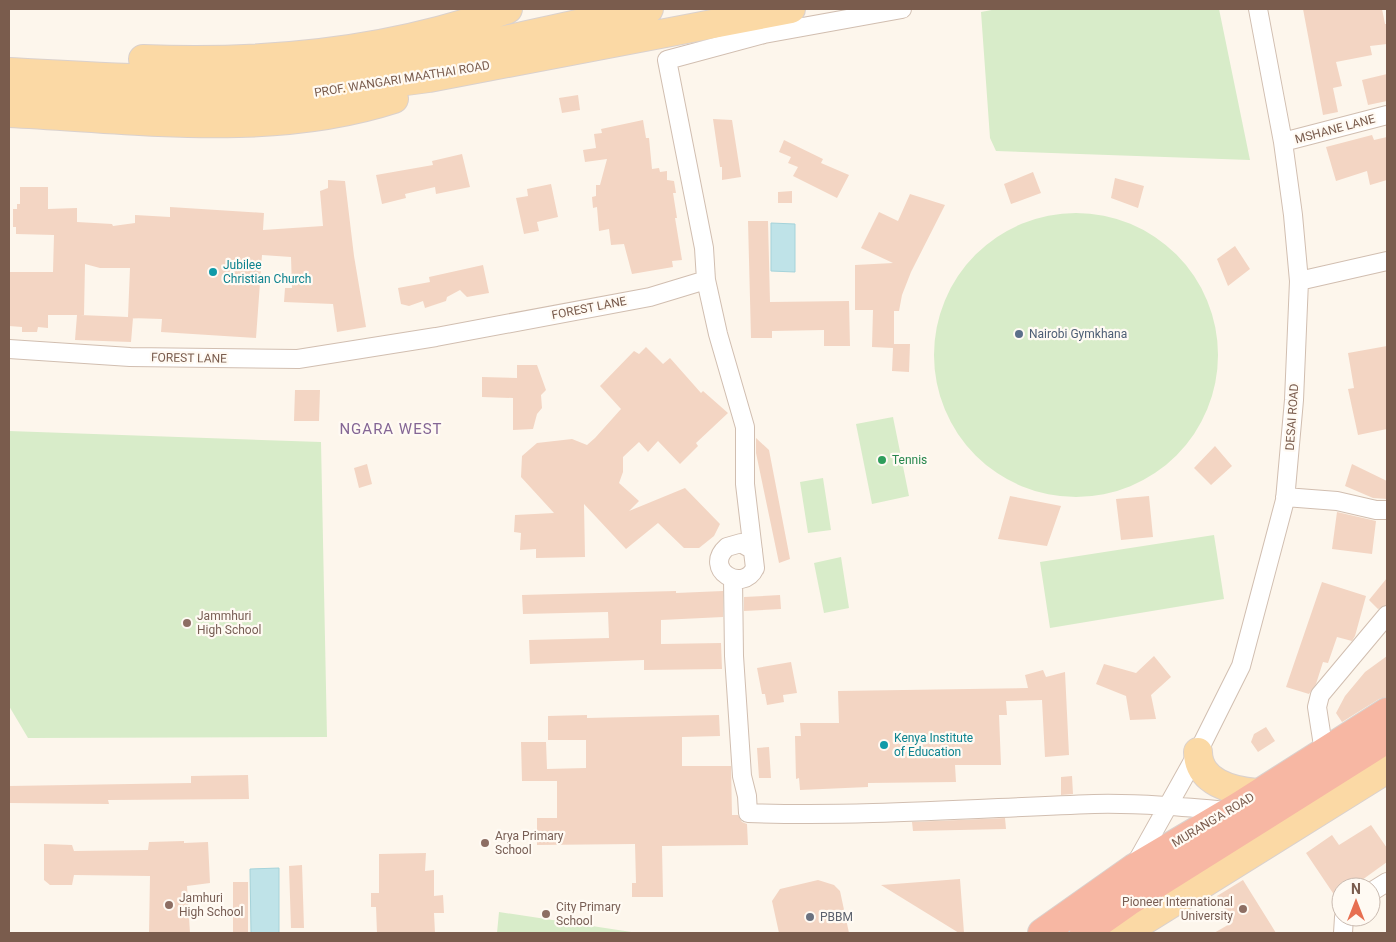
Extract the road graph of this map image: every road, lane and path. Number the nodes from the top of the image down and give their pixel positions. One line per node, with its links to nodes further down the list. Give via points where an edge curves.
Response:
1 (508, 9): 6 (main road)
2 (649, 9): 6 (main road, PROF. WANGARI MAATHAI ROAD)
3 (791, 9): 9 (main road, PROF. WANGARI MAATHAI ROAD)
4 (902, 9): 16 (street, via 764,34 667,60 706,256)
5 (1258, 9): 14 (street, DESAI ROAD)
6 (464, 37): 7 (main road, via 351,51 225,60); 10 (main road, PROF. WANGARI MAATHAI ROAD, via 404,61)
7 (9, 54)
8 (9, 72): 10 (main road, PROF. WANGARI MAATHAI ROAD)
9 (429, 78): 10 (main road, PROF. WANGARI MAATHAI ROAD); 12 (main road, via 401,96 384,102 295,119 172,122)
10 (295, 86): 11 (main road, PROF. WANGARI MAATHAI ROAD, via 218,100)
11 (9, 92)
12 (9, 113)
13 (1387, 115): 14 (street, MSHANE LANE)
14 (1283, 142): 17 (street, DESAI ROAD)
15 (1387, 261): 17 (street)
16 (706, 280): 18 (street, FOREST LANE, via 641,298 436,337 298,359 130,357); 21 (street, via 745,427 745,484)
17 (1299, 281): 19 (street, DESAI ROAD, via 1294,400)
18 (9, 349)
19 (1285, 497): 20 (street, via 1337,501); 26 (street, DESAI ROAD, via 1241,666)
20 (1387, 510)
21 (753, 550): 22 (street, via 756,562 753,573 741,579); 22 (street, via 741,543 722,550 721,571)
22 (733, 578): 30 (street, via 734,656 742,776 748,813 979,810 1094,804)
23 (1387, 615): 27 (street, via 1320,695 1317,707)
24 (1387, 712): 27 (highway, MURANG'A ROAD)
25 (1387, 740): 34 (highway, MURANG'A ROAD, via 1128,902)
26 (1198, 752): 29 (main road, via 1198,763 1217,783 1231,790); 30 (street, DESAI ROAD)
27 (1324, 752): 29 (highway, MURANG'A ROAD)
28 (1387, 769): 35 (main road)
29 (1257, 794): 31 (highway, MURANG'A ROAD)
30 (1168, 806): 31 (street); 32 (street, DESAI ROAD)
31 (1230, 811): 32 (highway, MURANG'A ROAD)
32 (1134, 868): 33 (highway, MURANG'A ROAD)
33 (1042, 933)
34 (1084, 933)
35 (1124, 933)

